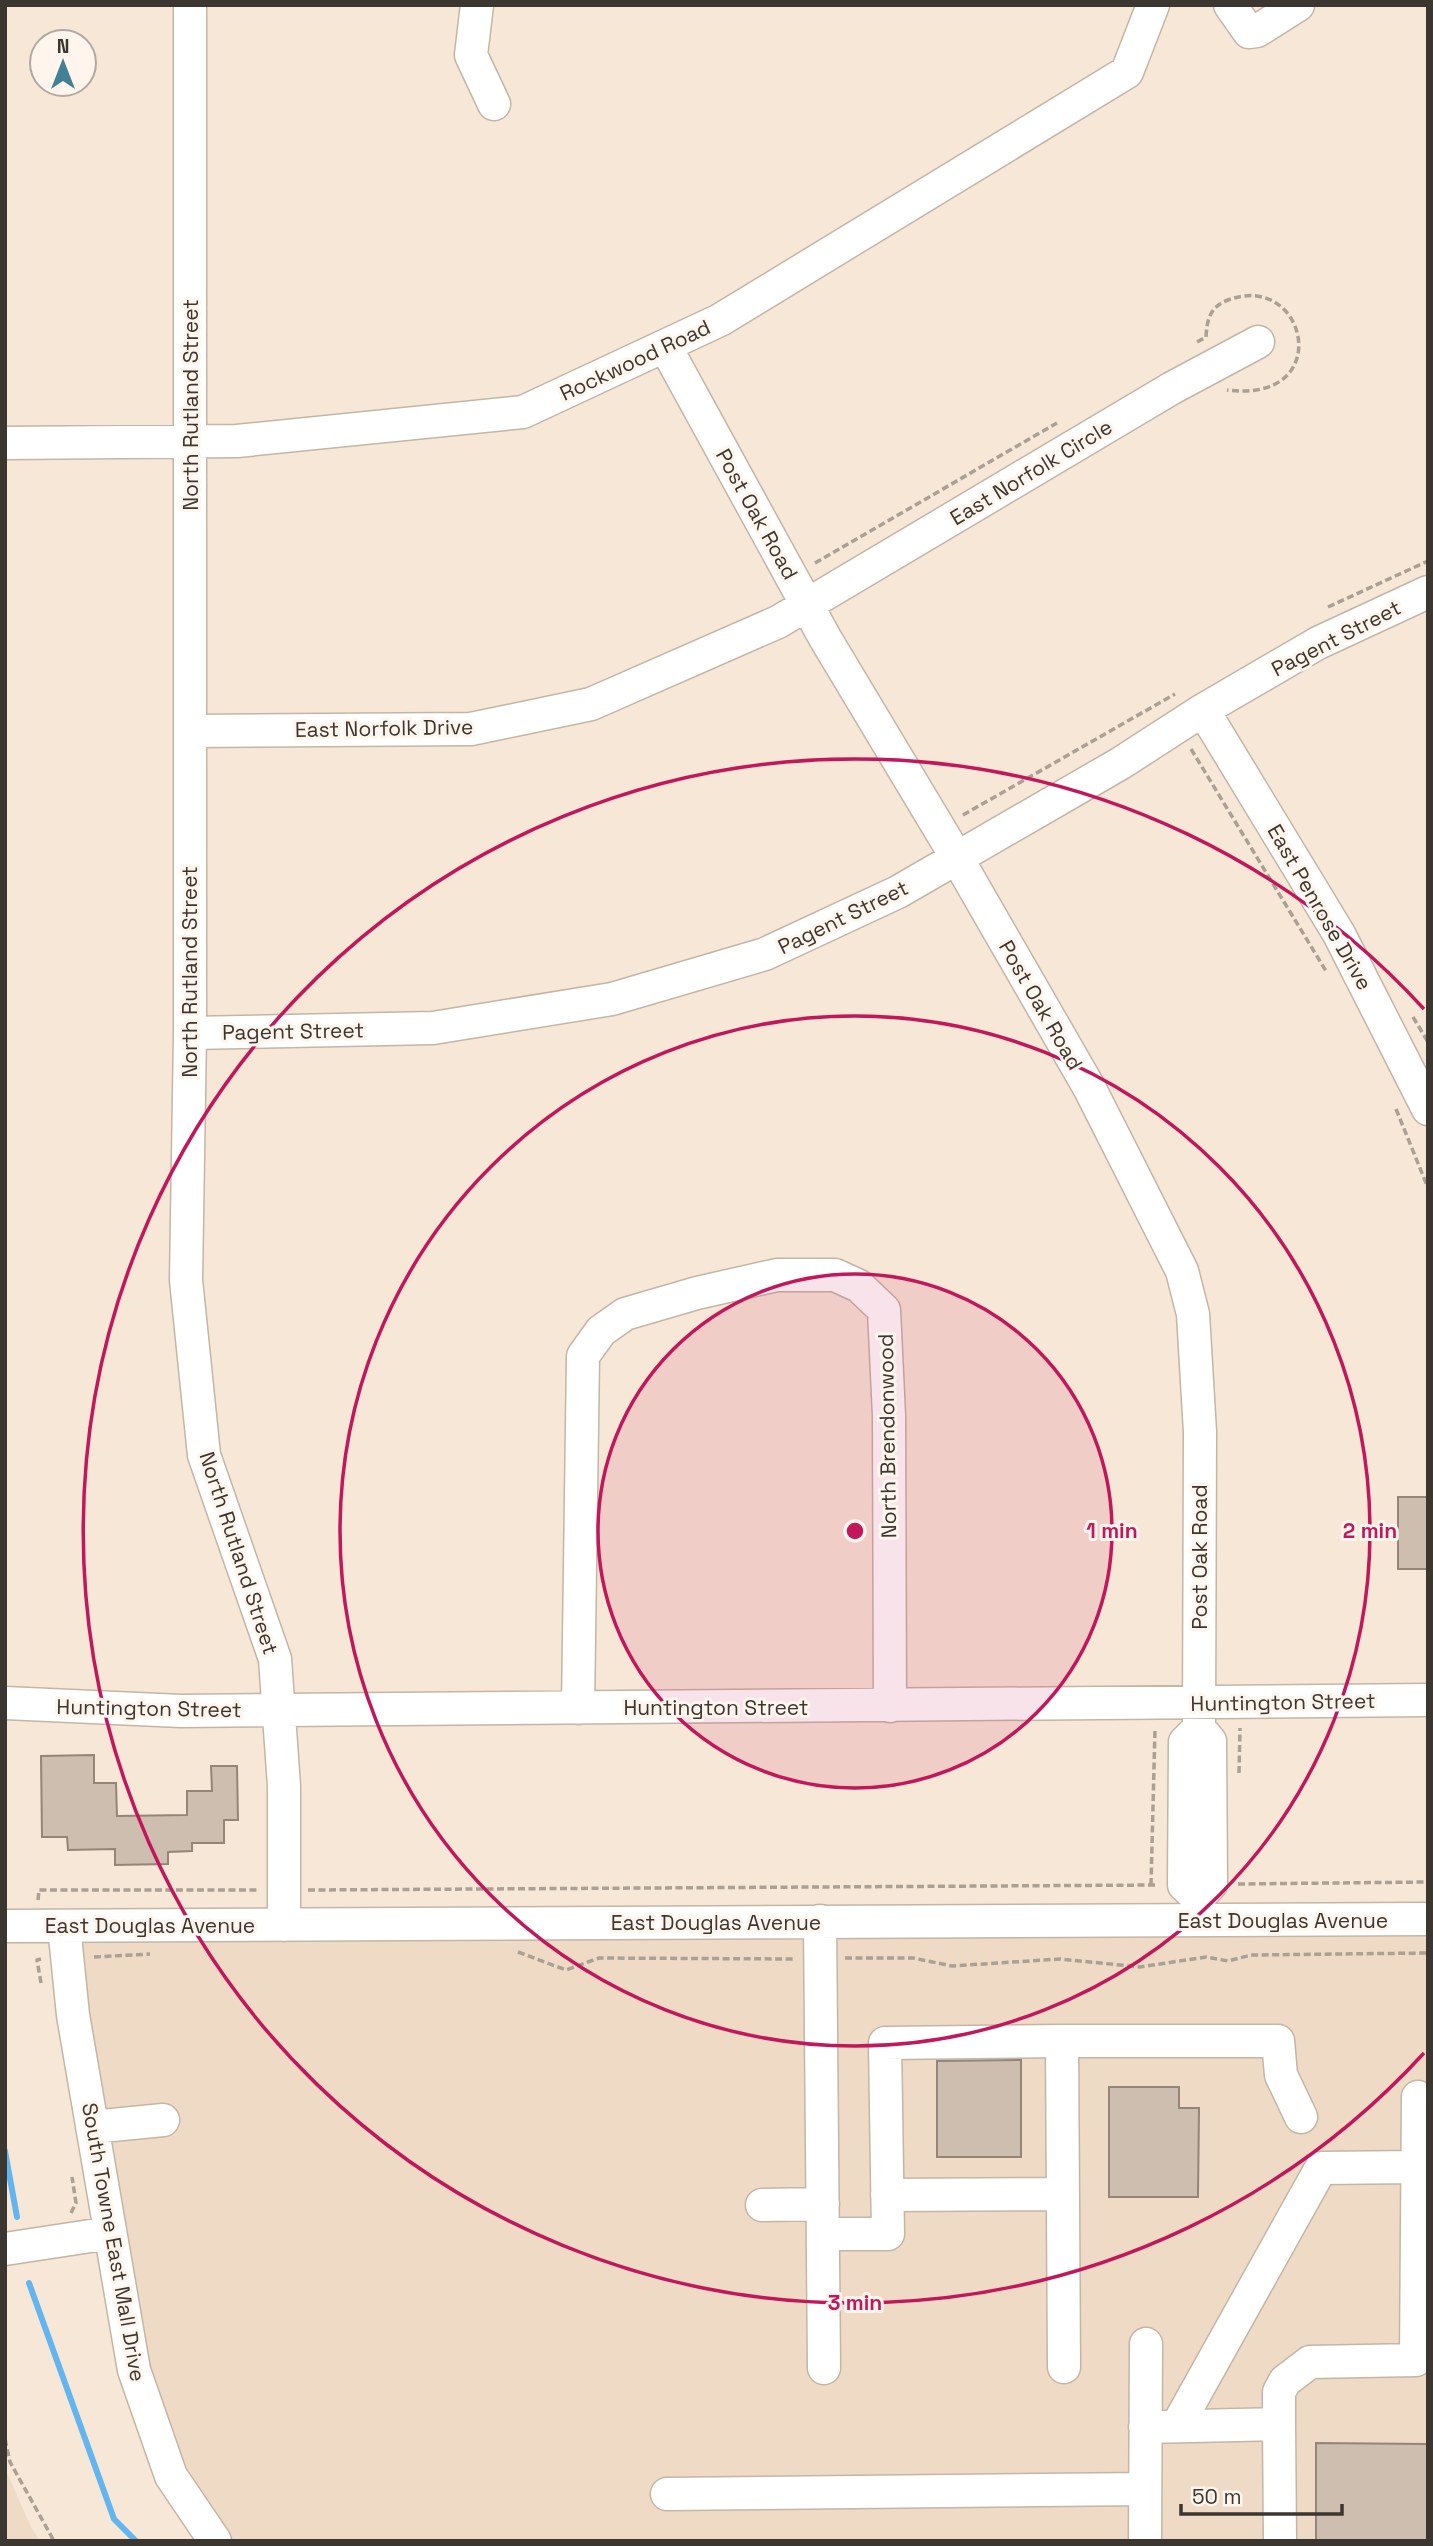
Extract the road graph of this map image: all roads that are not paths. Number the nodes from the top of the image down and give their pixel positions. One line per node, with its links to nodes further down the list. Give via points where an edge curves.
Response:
1 (190, 5): 9 (street, North Rutland Street)
2 (477, 5): 6 (street, via 471,55)
3 (1153, 5): 8 (street, Rockwood Road, via 1127,72 720,320)
4 (1230, 5): 5 (street, via 1249,32)
5 (1298, 5)
6 (494, 104)
7 (1258, 342): 12 (street, East Norfolk Circle, via 1172,388)
8 (665, 345): 9 (street, Rockwood Road, via 523,412); 12 (street, Post Oak Road)
9 (190, 442): 10 (street, Rockwood Road); 14 (street, North Rutland Street)
10 (5, 443)
11 (1428, 592): 13 (street, Pagent Street, via 1318,643)
12 (807, 605): 14 (street, East Norfolk Drive, via 591,704 471,729); 15 (street, Post Oak Road)
13 (1203, 710): 15 (street, Pagent Street); 17 (street, East Penrose Drive, via 1339,934)
14 (190, 731): 16 (street, North Rutland Street)
15 (957, 858): 16 (street, Pagent Street, via 898,892 765,954 612,999 433,1028); 23 (street, Post Oak Road, via 1090,1089 1182,1271 1193,1314 1200,1432)
16 (190, 1032): 22 (street, North Rutland Street, via 186,1280 204,1455 275,1659)
17 (1428, 1109)
18 (1428, 1700): 23 (street, Huntington Street, via 1230,1703)
19 (5, 1703): 22 (street, Huntington Street, via 181,1711)
20 (890, 1706): 21 (street, Huntington Street); 21 (street, North Brendonwood, via 884,1310 859,1286 835,1275 777,1275 625,1314 601,1331 583,1356); 23 (street, Huntington Street)
21 (578, 1708): 22 (street, Huntington Street)
22 (279, 1710): 27 (street, North Rutland Street)
23 (1199, 1715): 24 (street, Post Oak Road, via 1210,1741)
24 (1198, 1897): 25 (street, East Douglas Avenue); 26 (street, East Douglas Avenue)
25 (1428, 1919)
26 (820, 1921): 27 (street, East Douglas Avenue); 39 (street)
27 (284, 1924): 29 (street, East Douglas Avenue)
28 (5, 1926): 29 (street, East Douglas Avenue)
29 (64, 1926): 34 (street, South Towne East Mall Drive)
30 (1062, 2041): 32 (street, via 1278,2041 1281,2075); 36 (street); 37 (street, via 885,2043)
31 (1418, 2097): 35 (street)
32 (1301, 2117)
33 (163, 2120): 34 (street)
34 (92, 2127): 40 (street, South Towne East Mall Drive)
35 (1417, 2167): 45 (street, via 1416,2360 1310,2362 1285,2381 1279,2392); 46 (street, via 1321,2168)
36 (1063, 2194): 37 (street); 43 (street)
37 (887, 2195): 39 (street, via 888,2234)
38 (762, 2205): 39 (street)
39 (822, 2219): 44 (street)
40 (110, 2233): 41 (street); 50 (street, South Towne East Mall Drive, via 134,2370 171,2476)
41 (5, 2249)
42 (1146, 2344): 47 (street)
43 (1064, 2367)
44 (824, 2368)
45 (1279, 2424): 46 (street); 52 (street)
46 (1177, 2426): 47 (street)
47 (1145, 2427): 48 (street)
48 (1145, 2490): 49 (street); 51 (street)
49 (667, 2494)
50 (215, 2541)
51 (1144, 2541)
52 (1280, 2541)

